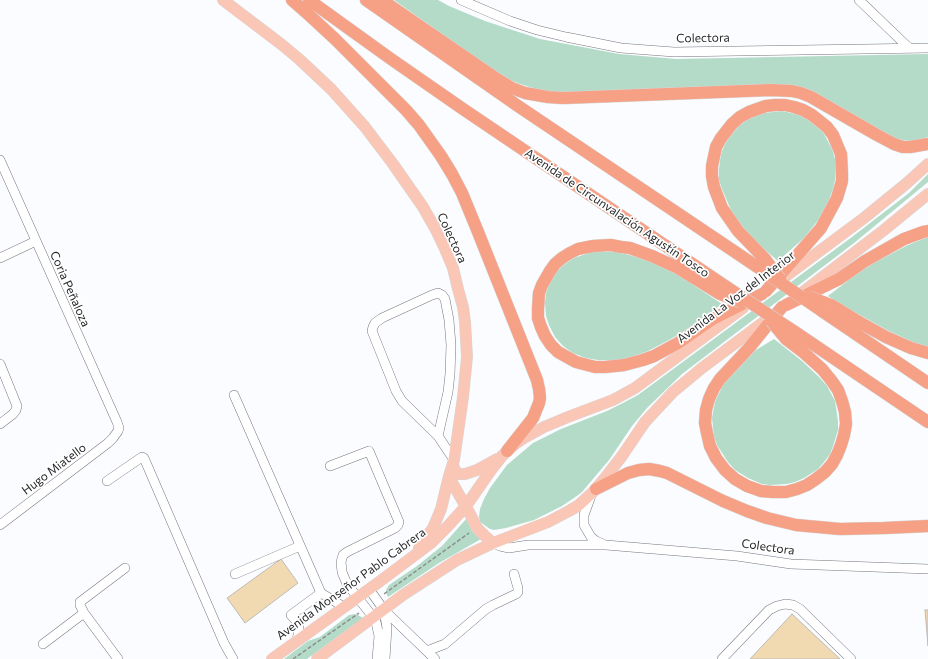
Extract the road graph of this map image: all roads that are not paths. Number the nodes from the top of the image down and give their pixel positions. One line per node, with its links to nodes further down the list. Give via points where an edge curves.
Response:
1 (223, 0): 33 (main road, Colectora, via 299,59 349,108 380,145 436,230 453,268 465,322 467,357)
2 (292, 0): 32 (highway, via 336,39 419,124 441,156 465,199 539,389 539,403 533,418)
3 (309, 0): 18 (highway, Avenida de Circunvalación Agustín Tosco)
4 (366, 0): 17 (highway, via 506,98)
5 (381, 0): 10 (highway, via 494,77 512,88 531,94 563,98 792,91 811,97 894,144 910,147)
6 (461, 0): 8 (street, Colectora, via 537,30 621,48 674,52)
7 (859, 0): 8 (street)
8 (909, 48): 9 (street, Colectora)
9 (928, 48)
10 (928, 144)
11 (0, 160): 15 (street, Coria Peñaloza)
12 (928, 164): 19 (main road, Avenida La Voz del Interior, via 864,218)
13 (928, 194): 20 (main road)
14 (928, 231): 20 (highway, via 904,240 865,261 839,279)
15 (36, 241): 16 (street); 30 (street, Coria Peñaloza)
16 (0, 258)
17 (761, 263): 19 (highway, via 722,208 714,187 712,166 720,138 736,120 757,108 784,105 803,110 827,127 841,154 842,181 820,228); 21 (highway, bridge, via 789,289)
18 (724, 291): 19 (highway, via 630,248 593,246 578,249 555,264 539,292 538,318 545,336 558,352 576,362 605,367 629,364 654,356 711,320); 22 (highway, Avenida de Circunvalación Agustín Tosco, bridge, via 761,310)
19 (764, 292): 29 (main road, Avenida La Voz del Interior, via 634,388 613,400)
20 (784, 306): 22 (highway, via 720,378 706,410 707,433 716,458 735,479 760,491 786,492 816,479 832,464 844,435 845,412 838,390); 37 (main road, via 673,392 652,413)
21 (827, 308): 23 (highway, via 886,337); 25 (highway)
22 (790, 336): 27 (highway, Avenida de Circunvalación Agustín Tosco)
23 (928, 353)
24 (0, 364): 28 (street, via 17,406 13,414)
25 (928, 383)
26 (234, 395): 43 (street)
27 (928, 422)
28 (0, 424)
29 (544, 427): 32 (main road, Avenida Monseñor Pablo Cabrera, via 524,438)
30 (118, 428): 39 (street, Hugo Miatello, via 108,444)
31 (438, 436): 31 (street, via 402,401 372,332 375,323 382,318 438,293 445,299 451,345 448,392); 33 (street)
32 (504, 454): 33 (main road, via 465,474 457,474); 38 (main road, Avenida Monseñor Pablo Cabrera)
33 (454, 463): 35 (main road, Colectora)
34 (330, 466): 51 (street, via 369,451 398,522 395,528 343,555 342,572 347,584)
35 (449, 476): 38 (main road); 44 (main road, Colectora, via 438,518)
36 (107, 481): 60 (street, via 144,458)
37 (594, 490): 40 (highway, via 628,473 649,469 666,473 747,511 796,525 824,528); 41 (main road, via 579,505 558,517); 42 (street, via 584,515 584,525 591,537)
38 (466, 506): 41 (main road, via 477,528); 44 (main road, Avenida Monseñor Pablo Cabrera, via 440,535)
39 (0, 525)
40 (928, 526)
41 (493, 542): 42 (street, Colectora, via 509,548 528,545); 53 (main road, via 446,566)
42 (606, 545): 46 (street, Colectora, via 737,556 791,564)
43 (300, 546): 47 (street); 50 (street)
44 (412, 558): 49 (main road, Avenida Monseñor Pablo Cabrera)
45 (125, 568): 54 (street, via 80,602)
46 (928, 569)
47 (235, 574)
48 (514, 574): 58 (street, via 518,588 516,594 490,607 445,644)
49 (369, 589): 51 (main road, Avenida Monseñor Pablo Cabrera); 53 (street)
50 (321, 593): 52 (street); 56 (street, via 291,615 298,623)
51 (358, 597): 52 (main road, Avenida Monseñor Pablo Cabrera); 55 (street)
52 (344, 607): 56 (main road, Avenida Monseñor Pablo Cabrera)
53 (384, 610): 55 (main road); 58 (street); 64 (street, via 387,628)
54 (84, 613): 57 (street); 59 (street)
55 (373, 617): 62 (main road); 63 (street, via 379,636)
56 (296, 640): 61 (main road, Avenida Monseñor Pablo Cabrera)
57 (43, 644)
58 (427, 651): 65 (street)
59 (118, 659)
60 (233, 659)
61 (272, 659)
62 (317, 659)
63 (377, 659)
64 (385, 659)
65 (435, 659)
66 (722, 659): 67 (street, via 768,610 785,604 800,609)
67 (851, 659)

